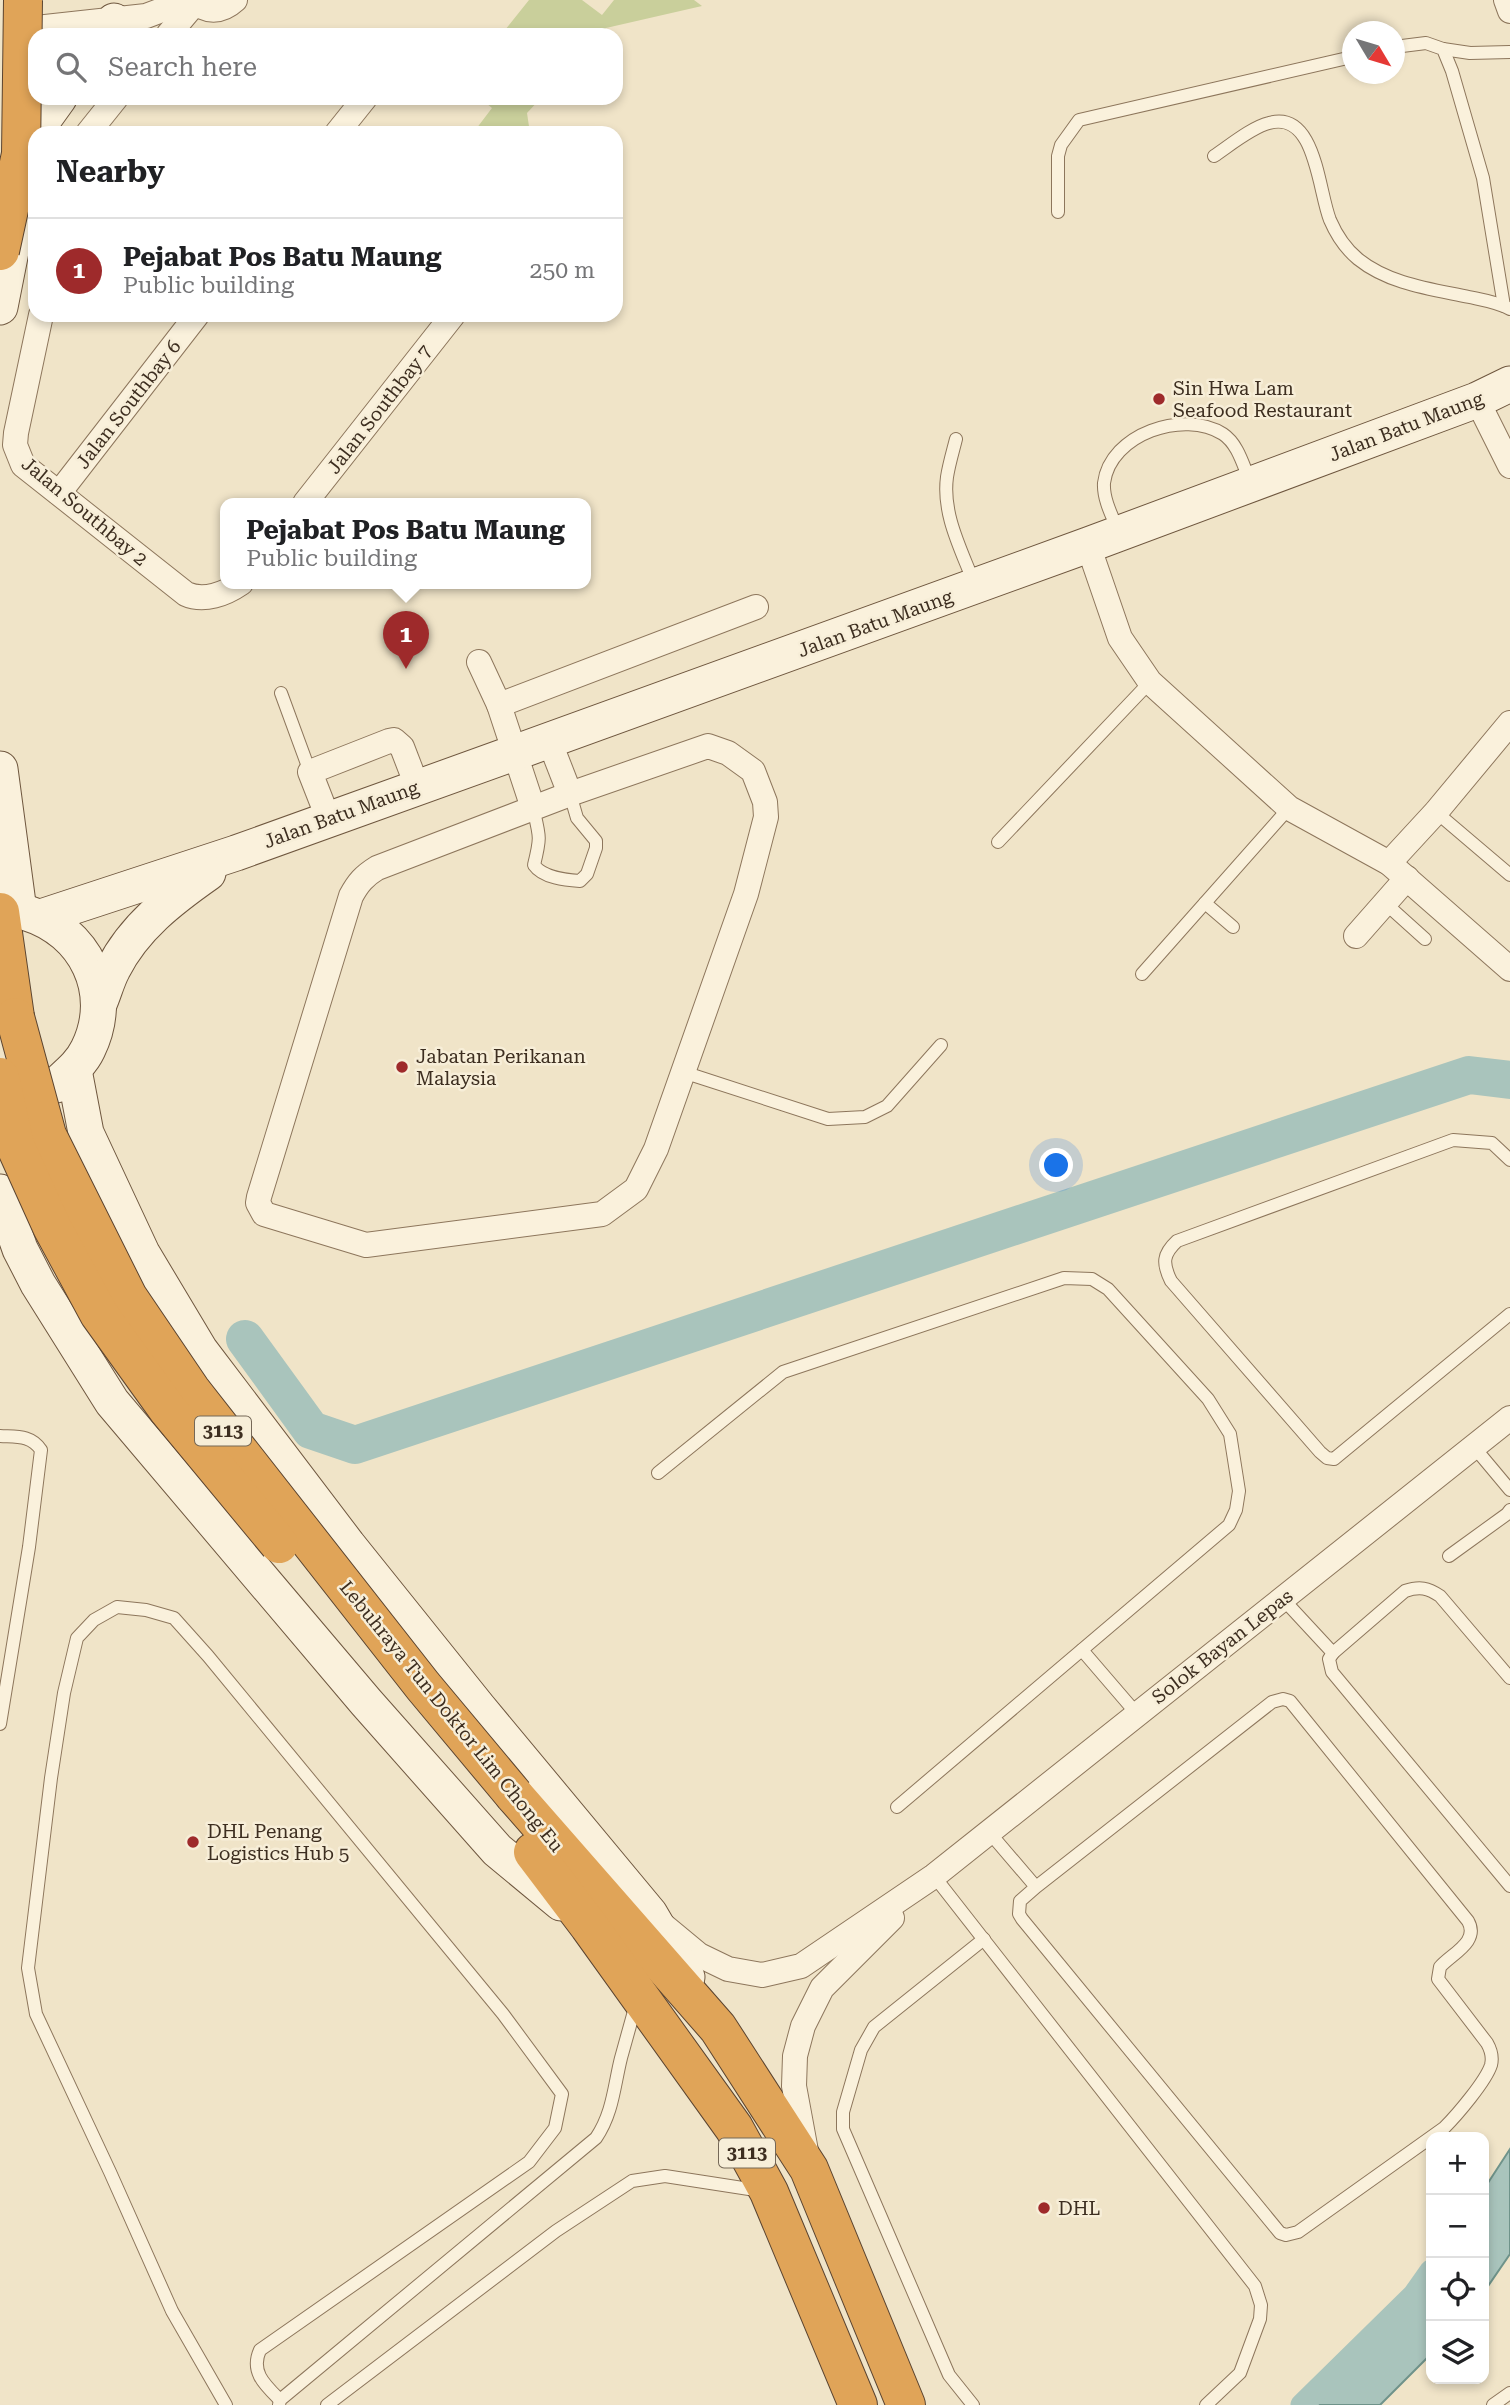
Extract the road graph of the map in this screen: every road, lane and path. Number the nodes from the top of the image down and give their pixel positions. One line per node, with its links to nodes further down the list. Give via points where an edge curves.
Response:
1 (235, 0): 3 (street, via 215,10)
2 (1506, 0): 4 (street)
3 (192, 1): 6 (street); 7 (street)
4 (1510, 11)
5 (22, 20): 6 (street); 12 (highway, via 3,68); 22 (highway, bridge, via 21,154)
6 (109, 28)
7 (173, 28)
8 (1405, 46): 9 (lane, via 1426,43)
9 (1443, 49): 10 (lane); 24 (lane, via 1483,178)
10 (1510, 52)
11 (1342, 60): 21 (lane, via 1079,120 1060,145)
12 (0, 94)
13 (53, 105): 16 (main road)
14 (110, 105): 17 (street)
15 (359, 105): 18 (street)
16 (36, 124)
17 (94, 126)
18 (343, 126)
19 (1214, 156): 24 (lane, via 1266,123 1293,124 1309,146 1330,219 1358,258 1402,282)
20 (28, 165): 23 (main road)
21 (1058, 212)
22 (0, 251)
23 (0, 307)
24 (1507, 307)
25 (40, 322): 33 (street, Jalan Southbay 2, via 15,445 23,465)
26 (192, 322): 33 (street, Jalan Southbay 6)
27 (447, 322): 34 (street, Jalan Southbay 7)
28 (1510, 384): 29 (main road, Jalan Batu Maung)
29 (1477, 400): 31 (street); 32 (main road, Jalan Batu Maung)
30 (956, 439): 37 (lane, via 947,499 950,522)
31 (1510, 466)
32 (1252, 484): 35 (main road, Jalan Batu Maung); 35 (lane, via 1233,443 1223,435 1196,425 1154,430 1123,449 1107,474 1105,496)
33 (60, 493): 38 (street, Jalan Southbay 2, via 186,594 207,597)
34 (309, 498)
35 (1119, 532): 36 (main road, Jalan Batu Maung)
36 (1088, 545): 37 (main road, Jalan Batu Maung); 41 (street, via 1120,638)
37 (975, 586): 45 (main road, Jalan Batu Maung)
38 (231, 589)
39 (756, 607): 43 (street)
40 (479, 662): 43 (street)
41 (1150, 682): 52 (street); 55 (lane)
42 (281, 693): 48 (lane)
43 (499, 705): 46 (street)
44 (1510, 723): 53 (street)
45 (550, 740): 46 (main road, Jalan Batu Maung); 50 (street)
46 (514, 753): 49 (main road, Jalan Batu Maung); 51 (street)
47 (0, 769): 61 (main road)
48 (310, 772): 49 (street, via 394,740 402,747); 54 (street)
49 (417, 786): 54 (main road, Jalan Batu Maung)
50 (570, 794): 51 (street); 51 (lane, via 577,818 596,841 587,874 580,881 543,873 534,866 540,837); 70 (street, via 708,746 743,762 760,784 765,802 763,831 746,894)
51 (533, 808): 70 (street, via 377,868 357,885 263,1184 260,1209 270,1217 366,1245 602,1214 636,1189 656,1149)
52 (1289, 808): 57 (street); 59 (lane)
53 (1436, 813): 57 (street); 58 (lane)
54 (328, 818): 56 (main road, Jalan Batu Maung)
55 (998, 842)
56 (236, 853): 61 (main road, Jalan Batu Maung); 67 (main road, Jalan Batu Maung, via 169,901 139,930 112,970)
57 (1398, 871): 60 (street); 65 (street)
58 (1510, 875)
59 (1205, 903): 62 (lane); 66 (lane)
60 (1385, 903): 63 (street); 64 (lane)
61 (15, 912): 67 (main road, via 66,932 84,954 96,981); 91 (highway, Lebuhraya Tun Doktor Lim Chong Eu / 3113, bridge, via 15,1017 47,1135 128,1297 191,1390 423,1686)
62 (1233, 927)
63 (1356, 936)
64 (1426, 939)
65 (1510, 969)
66 (1142, 974)
67 (99, 1004): 69 (main road, via 88,1050)
68 (941, 1045): 70 (lane, via 887,1106 865,1117 828,1119)
69 (74, 1070): 72 (main road, via 35,1096); 75 (main road, via 86,1133)
70 (683, 1072)
71 (0, 1077): 91 (highway, Lebuhraya Tun Doktor Lim Chong Eu / 3113, bridge, via 15,1145 99,1314 168,1410)
72 (0, 1101)
73 (1510, 1160): 76 (lane, via 1492,1143 1453,1140 1177,1241 1166,1252 1164,1267 1171,1281 1320,1452 1334,1459)
74 (0, 1192): 77 (main road, via 20,1249)
75 (161, 1285): 77 (main road, via 124,1265 92,1275 76,1307); 97 (main road, via 200,1350 348,1545)
76 (1510, 1314)
77 (85, 1359): 98 (main road, via 112,1402 497,1850)
78 (1510, 1418): 80 (street, Solok Bayan Lepas)
79 (0, 1436): 90 (lane, via 27,1438 41,1450)
80 (1474, 1447): 82 (lane); 85 (street, Solok Bayan Lepas)
81 (658, 1473): 86 (lane, via 783,1372 1064,1278 1092,1279 1108,1289 1208,1399 1230,1434 1239,1491 1229,1525)
82 (1510, 1489)
83 (1510, 1510): 84 (lane)
84 (1450, 1556)
85 (1282, 1598): 87 (lane); 89 (street, Solok Bayan Lepas)
86 (1082, 1650): 89 (lane); 92 (lane)
87 (1333, 1653): 88 (lane, via 1405,1591 1417,1587 1440,1596); 95 (lane, via 1329,1659 1332,1672)
88 (1510, 1678)
89 (1137, 1714): 93 (street, Solok Bayan Lepas)
90 (0, 1724)
91 (507, 1802): 98 (highway, Lebuhraya Tun Doktor Lim Chong Eu / 3113); 101 (highway, Lebuhraya Tun Doktor Lim Chong Eu / 3113)
92 (897, 1807)
93 (989, 1832): 94 (street, Solok Bayan Lepas); 96 (lane)
94 (934, 1876): 97 (street, Solok Bayan Lepas, via 801,1966 762,1975 728,1969 699,1955); 99 (lane); 102 (street, Solok Bayan Lepas, via 822,1988 803,2026 794,2086)
95 (1510, 1886)
96 (1036, 1887): 96 (lane, via 1272,1702 1290,1701 1471,1927 1466,1944 1440,1967 1438,1979 1487,2043 1492,2062 1444,2128 1298,2232 1280,2233 1022,1919 1020,1901)
97 (650, 1914): 101 (main road)
98 (589, 1926): 100 (highway, Lebuhraya Tun Doktor Lim Chong Eu / 3113)
99 (984, 1939): 110 (lane, via 874,2027 861,2050 843,2112 843,2129 948,2375); 111 (lane, via 1255,2286 1261,2319 1240,2373)
100 (639, 1996): 103 (highway, Lebuhraya Tun Doktor Lim Chong Eu / 3113, via 734,2128); 105 (lane, via 606,2123 596,2138)
101 (718, 2028): 102 (highway, Lebuhraya Tun Doktor Lim Chong Eu / 3113)
102 (809, 2169): 109 (highway, Lebuhraya Tun Doktor Lim Chong Eu / 3113)
103 (769, 2192): 107 (lane, via 665,2176 632,2181 556,2231); 108 (highway, Lebuhraya Tun Doktor Lim Chong Eu / 3113)
104 (1510, 2393): 112 (lane)
105 (280, 2403): 106 (lane, via 259,2380 256,2359 260,2350 529,2162 555,2128 562,2094 503,2014 174,1618 117,1607 94,1620 77,1638 51,1778 28,1968 36,2014 172,2311)
106 (226, 2405)
107 (327, 2405)
108 (858, 2405)
109 (906, 2405)
110 (973, 2405)
111 (1206, 2405)
112 (1493, 2405)

